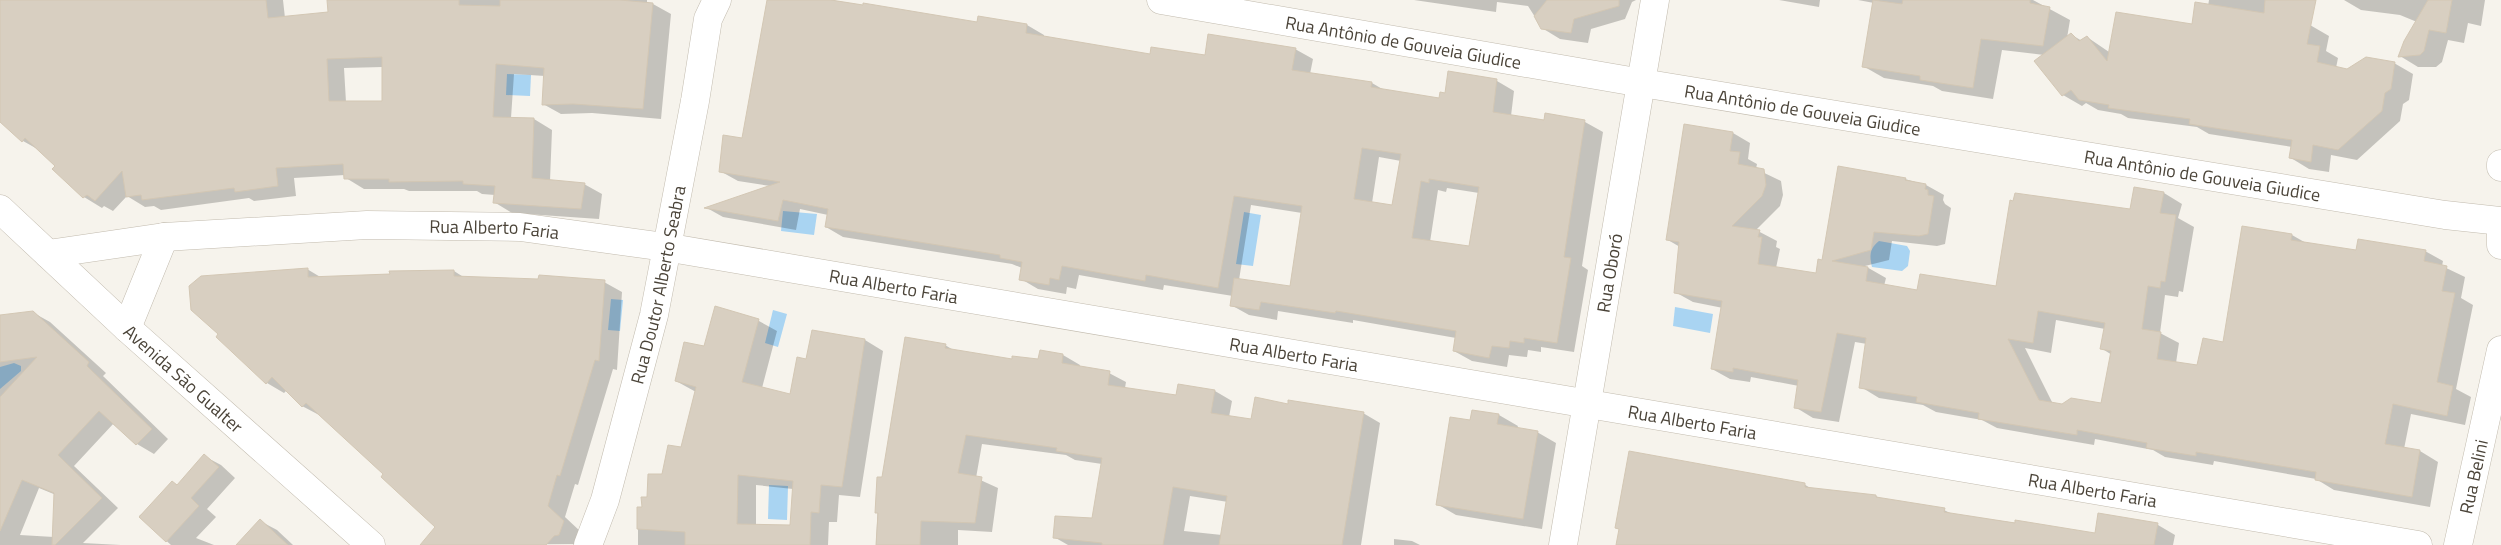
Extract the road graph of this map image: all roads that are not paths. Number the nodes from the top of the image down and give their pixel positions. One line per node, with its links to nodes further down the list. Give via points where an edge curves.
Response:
1 (1161, 0): 4 (street, Rua Antônio de Gouveia Giudice)
2 (1655, 0): 4 (street, Rua Oboró)
3 (709, 6): 8 (street, Rua Doutor Alberto Seabra, via 679,188)
4 (1642, 82): 6 (street, Rua Antônio de Gouveia Giudice, via 2446,215); 12 (street, Rua Oboró)
5 (0, 209): 9 (street, Avenida São Gualter)
6 (2501, 234)
7 (164, 236): 8 (street, Rua Alberto Faria, via 367,225 520,227); 9 (street, Rua Alberto Faria); 10 (street)
8 (665, 247): 12 (street, Rua Alberto Faria); 14 (street, Rua Doutor Alberto Seabra, via 651,324 605,500)
9 (48, 254): 10 (street, Avenida São Gualter)
10 (127, 328): 13 (street, Avenida São Gualter)
11 (2501, 350): 17 (street, Rua Belini)
12 (1586, 404): 15 (street, Rua Oboró); 16 (street, Rua Alberto Faria)
13 (371, 545)
14 (588, 545)
15 (1563, 545)
16 (2418, 545)
17 (2458, 545)

